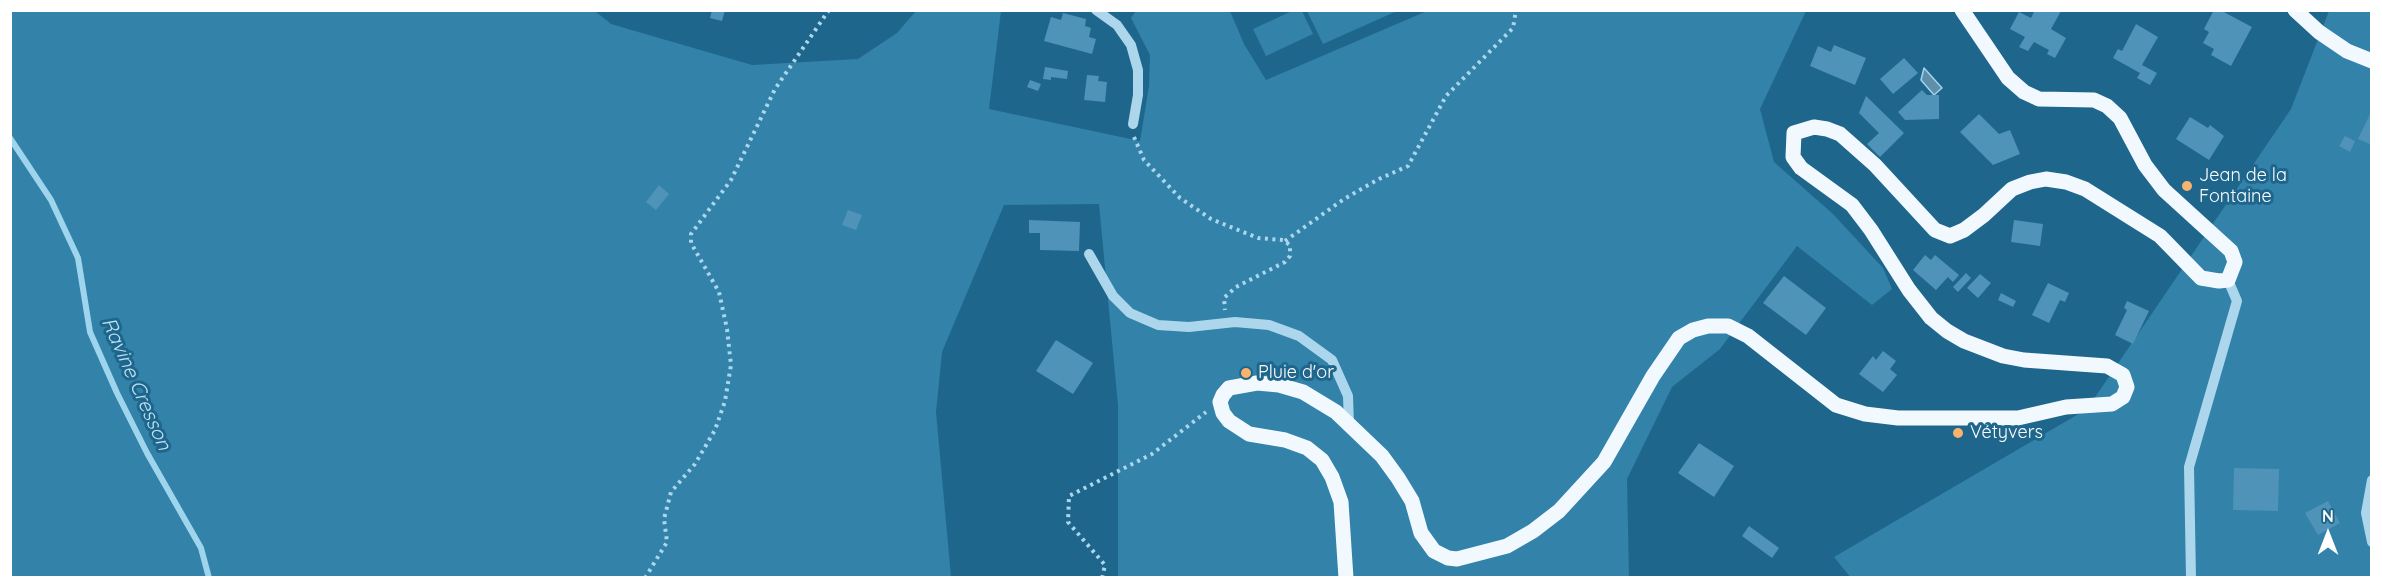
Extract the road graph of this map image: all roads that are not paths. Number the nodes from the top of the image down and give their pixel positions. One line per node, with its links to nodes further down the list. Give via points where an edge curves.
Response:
1 (1096, 10): 5 (street, via 1117,25 1131,45 1138,70)
2 (1962, 10): 7 (main road, via 2008,78 2024,92 2039,99 2094,100 2120,118 2145,165 2164,190 2231,251 2235,262)
3 (2295, 10): 4 (main road, via 2347,51)
4 (2372, 61)
5 (1132, 124)
6 (1089, 254): 8 (street, via 1113,296 1130,313 1158,325 1189,327 1235,322 1269,325 1299,336 1332,360 1348,396)
7 (2229, 280): 8 (main road, via 2201,278 2160,236 2085,189 2066,182 2030,182 2012,189 1984,215 1950,236 1935,230 1875,165 1840,134 1827,129 1802,129 1794,133 1793,157 1801,168 1851,205 1931,318 1964,341 2003,357 2107,366 2123,375 2127,387 2123,398 2112,404 2066,407 1994,420 1865,414 1836,405 1748,336 1728,326 1708,326 1679,338 1604,462 1559,511 1507,546 1458,559 1434,551 1426,542 1412,501 1398,478 1382,456); 12 (street, via 2237,301 2189,467)
8 (1349, 425): 11 (main road, via 1303,392 1279,385 1257,383 1230,388 1220,402 1229,421 1250,434 1285,440 1307,448 1322,460 1341,502)
9 (2372, 480): 10 (street, via 2366,513)
10 (2372, 542)
11 (1346, 578)
12 (2191, 578)

